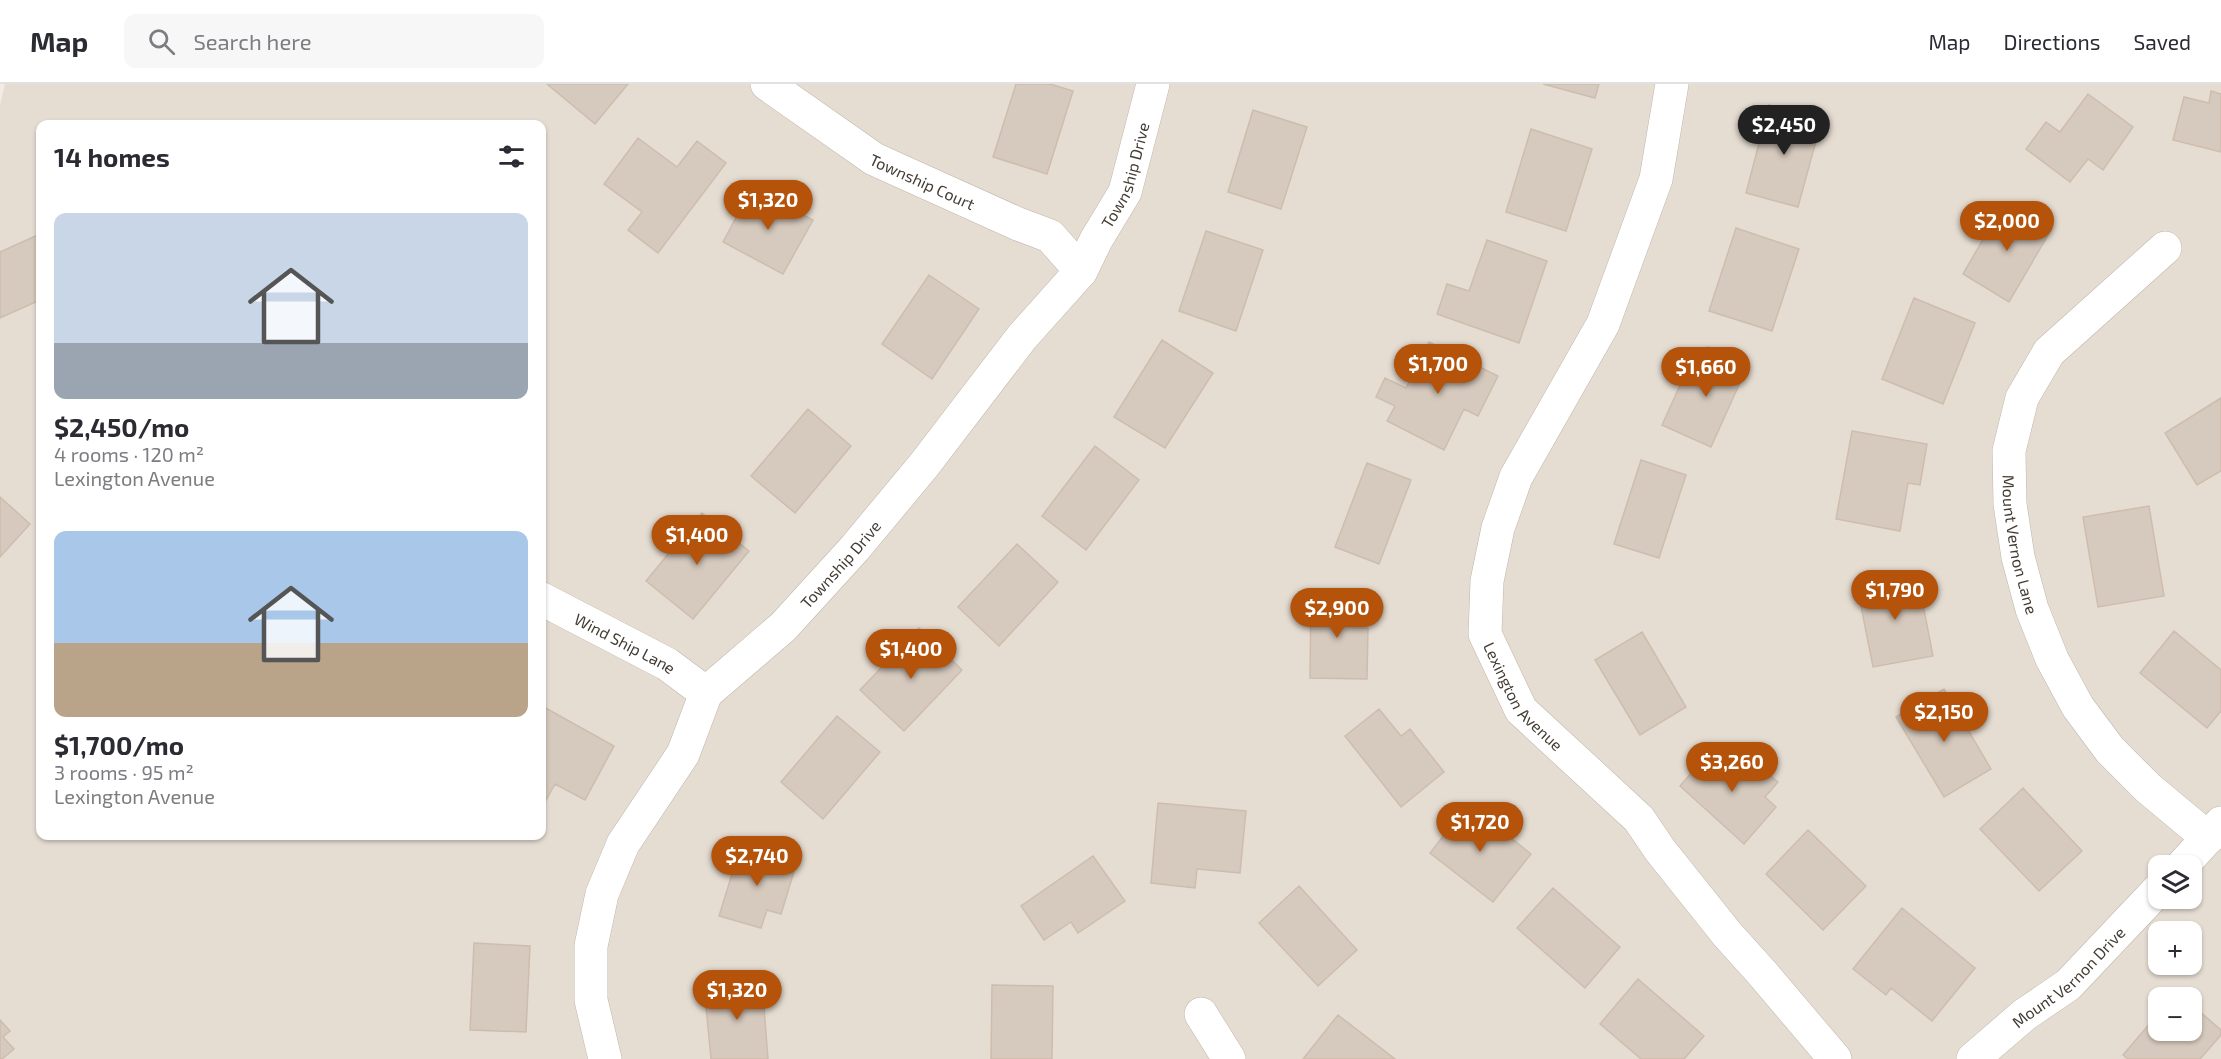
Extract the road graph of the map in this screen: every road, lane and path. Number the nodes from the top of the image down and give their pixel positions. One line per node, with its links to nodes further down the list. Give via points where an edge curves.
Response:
1 (767, 84): 5 (street, Township Court, via 874,159 1050,236)
2 (1153, 84): 5 (street, Township Drive, via 1125,192)
3 (1672, 84): 14 (street, Lexington Avenue, via 1656,179 1603,324 1516,477 1498,528 1487,581 1485,634 1521,710 1638,819 1727,934)
4 (2165, 248): 8 (street, Mount Vernon Lane, via 2049,352 2022,398 2009,451 2010,504 2018,557 2032,609 2052,659 2078,707 2110,750 2148,788)
5 (1081, 271): 7 (street, Township Drive, via 1022,337 855,548 783,627)
6 (546, 601): 7 (street, Wind Ship Lane, via 667,664)
7 (706, 693): 12 (street, Township Drive, via 683,754 623,844 602,894 591,946 591,1000)
8 (2215, 831): 9 (street)
9 (2192, 855)
10 (2148, 901): 15 (street, Mount Vernon Drive, via 2068,985 2024,1015)
11 (1201, 1014): 13 (street)
12 (605, 1059)
13 (1229, 1059)
14 (1835, 1059)
15 (1973, 1059)

